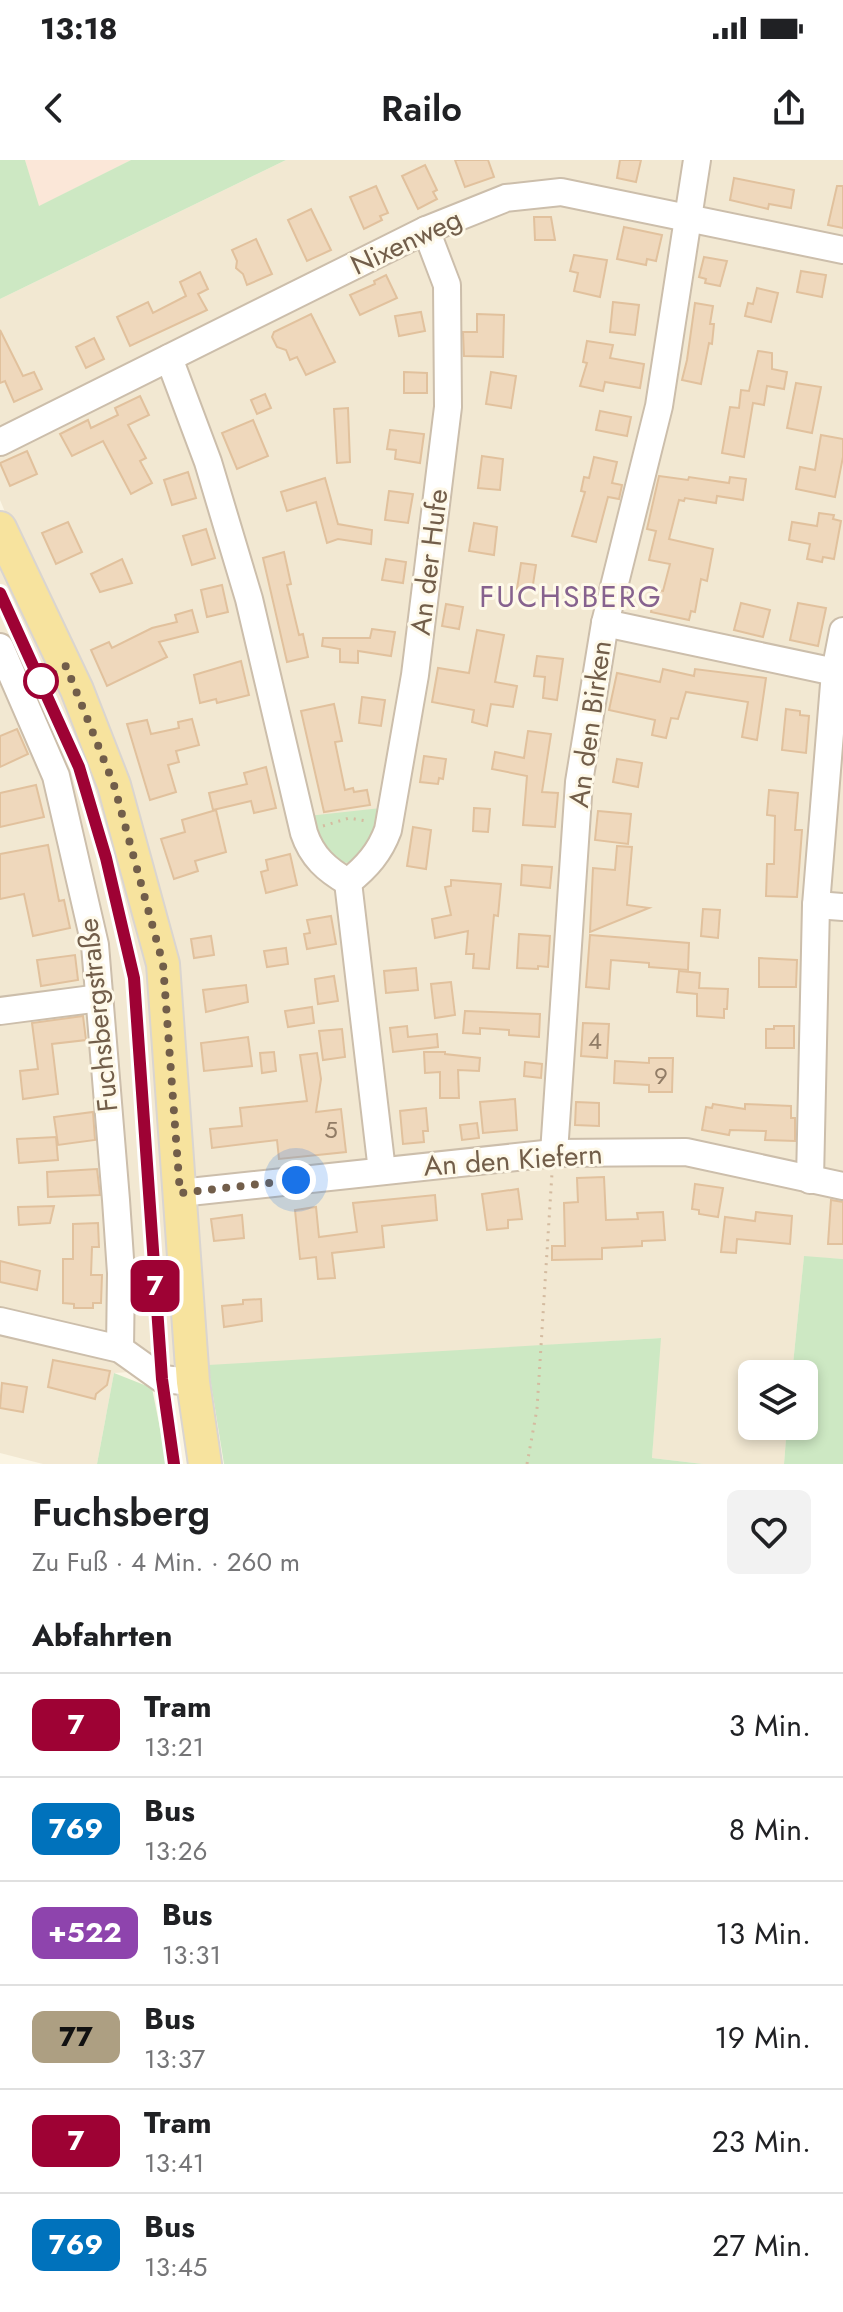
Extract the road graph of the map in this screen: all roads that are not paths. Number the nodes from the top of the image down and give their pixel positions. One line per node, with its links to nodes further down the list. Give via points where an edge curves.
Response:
1 (697, 160): 2 (street, An den Birken)
2 (689, 218): 3 (street, Nixenweg, via 561,192 506,198); 4 (street, Nixenweg); 8 (street, An den Birken, via 659,406)
3 (426, 230): 5 (street, Nixenweg); 12 (street, An der Hufe, via 447,285 448,407 417,660 389,827 382,847)
4 (843, 250)
5 (169, 358): 6 (street, Nixenweg); 12 (street, via 208,462 249,599 304,833 315,856)
6 (0, 442)
7 (0, 528): 21 (main road, via 77,690 114,785 163,964)
8 (605, 623): 11 (street); 17 (street, An den Birken, via 579,782)
9 (843, 631): 11 (street)
10 (0, 647): 15 (street, Fuchsbergstraße, via 56,776 95,945)
11 (835, 672): 13 (street)
12 (348, 882): 18 (street)
13 (816, 905): 14 (street); 19 (street)
14 (843, 907)
15 (100, 998): 16 (street); 23 (street, Fuchsbergstraße, via 120,1259)
16 (0, 1011)
17 (554, 1153): 18 (street, An den Kiefern); 19 (street, An den Kiefern, via 686,1152)
18 (382, 1171): 21 (street, An den Kiefern)
19 (810, 1180): 20 (street, An den Kiefern)
20 (843, 1186)
21 (180, 1193): 24 (main road)
22 (0, 1321): 23 (street)
23 (120, 1349): 24 (street, via 162,1379)
24 (193, 1382): 25 (main road)
25 (205, 1464)

